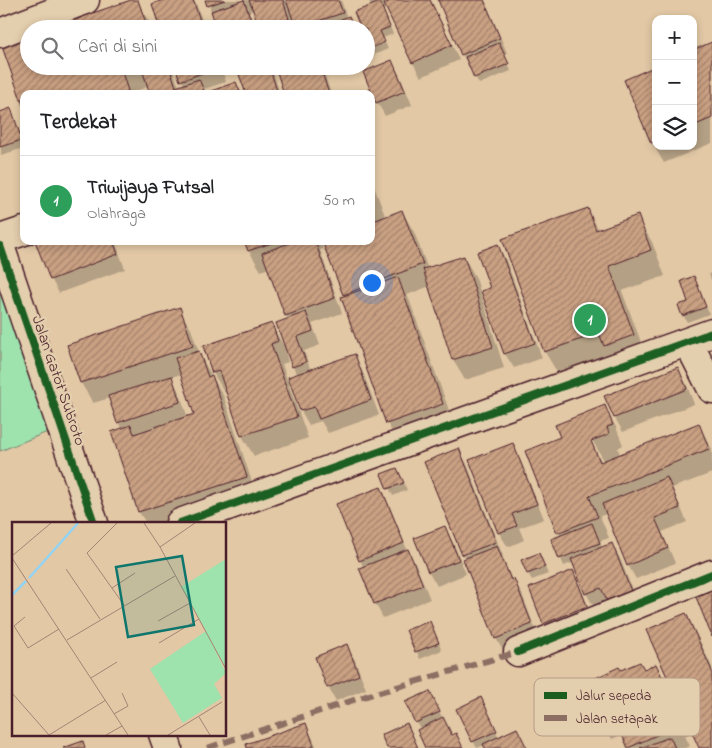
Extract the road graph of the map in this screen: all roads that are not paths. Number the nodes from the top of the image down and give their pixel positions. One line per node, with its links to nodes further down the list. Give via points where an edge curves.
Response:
1 (85, 0): 2 (street)
2 (33, 20)
3 (20, 25): 4 (street)
4 (0, 33)
5 (20, 232): 6 (street)
6 (0, 238)
7 (0, 246): 10 (street, Jalan Gatot Subroto)
8 (700, 338): 9 (street); 11 (street)
9 (712, 389)
10 (94, 522)
11 (183, 522)
12 (712, 574): 13 (street)
13 (518, 652)
14 (164, 736): 15 (street)
15 (168, 748)

